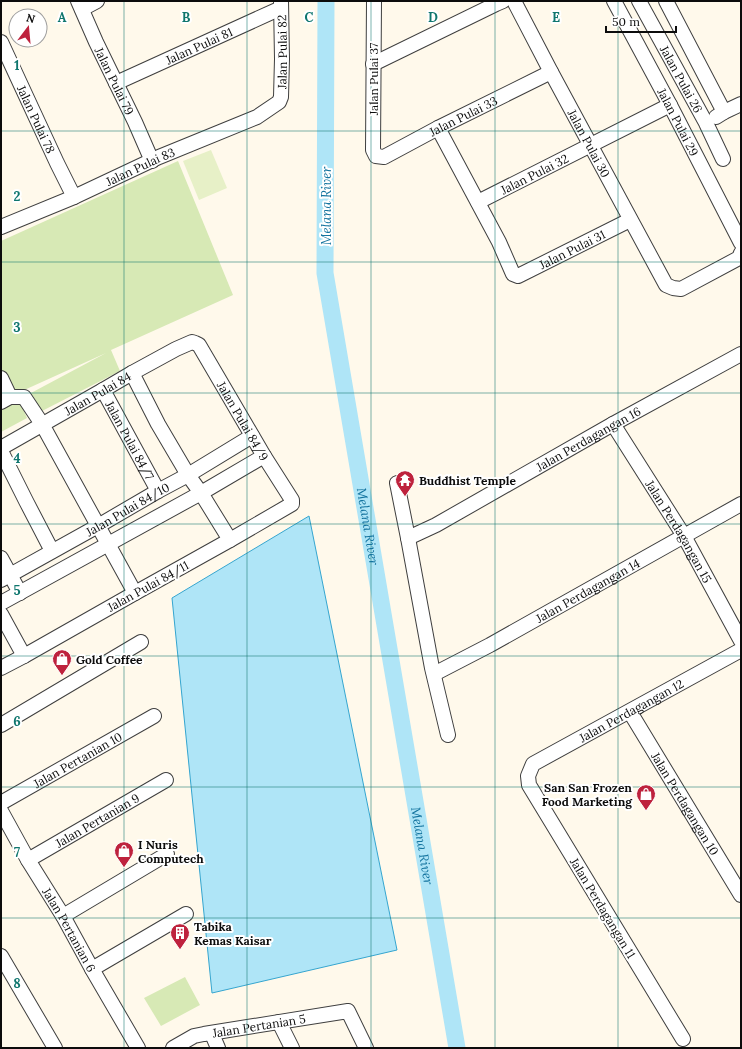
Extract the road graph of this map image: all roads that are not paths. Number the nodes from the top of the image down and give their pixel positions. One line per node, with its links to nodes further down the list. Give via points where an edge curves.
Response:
1 (97, 1): 8 (street)
2 (374, 1): 11 (street, Jalan Pulai 37)
3 (503, 1): 11 (street)
4 (514, 1): 12 (street, Jalan Pulai 30)
5 (614, 1): 16 (street, Jalan Pulai 29)
6 (638, 1): 18 (street, Jalan Pulai 26)
7 (666, 1): 17 (street)
8 (80, 5): 13 (street, Jalan Pulai 79)
9 (281, 5): 13 (street, Jalan Pulai 81); 14 (street, Jalan Pulai 82)
10 (1, 42): 24 (street, Jalan Pulai 78)
11 (373, 64): 21 (street, Jalan Pulai 37, via 373,150)
12 (551, 72): 19 (street, Jalan Pulai 33); 20 (street, Jalan Pulai 30)
13 (116, 83): 23 (street, Jalan Pulai 79)
14 (279, 102): 23 (street, Jalan Pulai 83, via 257,117)
15 (741, 104): 17 (street)
16 (670, 105): 20 (street, Jalan Pulai 32); 28 (street, Jalan Pulai 29)
17 (724, 112): 18 (street)
18 (706, 123): 22 (street, Jalan Pulai 26)
19 (438, 128): 21 (street, Jalan Pulai 33, via 384,157); 25 (street)
20 (590, 145): 25 (street, Jalan Pulai 32); 26 (street, Jalan Pulai 30)
21 (376, 156)
22 (723, 159)
23 (152, 161): 24 (street, Jalan Pulai 83)
24 (74, 197): 27 (street, Jalan Pulai 83)
25 (478, 202): 26 (street, Jalan Pulai 31, via 513,274 518,276)
26 (630, 220): 29 (street, Jalan Pulai 30, via 666,285 673,288 681,289 738,258)
27 (1, 227)
28 (741, 243)
29 (741, 253)
30 (195, 343): 32 (street, Jalan Pulai 84, via 176,349); 38 (street, Jalan Pulai 84/9, via 199,345)
31 (741, 354): 37 (street, Jalan Perdagangan 16)
32 (132, 372): 34 (street, Jalan Pulai 84); 41 (street)
33 (1, 378): 35 (street)
34 (103, 390): 36 (street, Jalan Pulai 84); 43 (street, Jalan Pulai 84/7)
35 (5, 399): 36 (street, via 24,398)
36 (42, 424): 39 (street, Jalan Pulai 84); 47 (street)
37 (614, 424): 48 (street, Jalan Perdagangan 15); 49 (street, Jalan Perdagangan 16, via 436,525)
38 (252, 436): 40 (street, Jalan Pulai 84/9); 41 (street, Jalan Pulai 84/10)
39 (1, 449): 52 (street)
40 (264, 456): 44 (street); 45 (street, Jalan Pulai 84/9)
41 (188, 475): 43 (street, Jalan Pulai 84/10); 44 (street)
42 (397, 483): 49 (street)
43 (158, 491): 47 (street, Jalan Pulai 84/10)
44 (201, 493): 50 (street); 51 (street)
45 (292, 500): 50 (street, Jalan Pulai 84/11, via 292,504)
46 (741, 504): 48 (street, Jalan Perdagangan 14)
47 (98, 526): 51 (street); 52 (street, Jalan Pulai 84/10)
48 (684, 536): 59 (street, Jalan Perdagangan 15); 64 (street, Jalan Perdagangan 14)
49 (408, 538): 64 (street)
50 (230, 540): 56 (street, Jalan Pulai 84/11)
51 (108, 544): 55 (street); 56 (street)
52 (52, 551): 54 (street, Jalan Pulai 84/10)
53 (1, 558): 54 (street)
54 (6, 578): 55 (street)
55 (20, 593): 57 (street)
56 (135, 593): 62 (street, Jalan Pulai 84/11)
57 (1, 603)
58 (1, 614): 62 (street)
59 (741, 641)
60 (141, 642): 67 (street)
61 (741, 650): 65 (street, Jalan Perdagangan 12)
62 (24, 656): 63 (street, Jalan Pulai 84/11)
63 (1, 668)
64 (434, 674): 68 (street)
65 (630, 712): 69 (street, Jalan Perdagangan 12, via 532,764); 75 (street, Jalan Perdagangan 10)
66 (154, 716): 71 (street, Jalan Pertanian 10)
67 (1, 725)
68 (448, 735)
69 (528, 776): 82 (street, Jalan Perdagangan 11, via 529,785)
70 (166, 780): 74 (street, Jalan Pertanian 9)
71 (1, 802)
72 (1, 811): 74 (street, Jalan Pertanian 6)
73 (167, 854): 77 (street)
74 (28, 860): 77 (street, Jalan Pertanian 6)
75 (741, 895)
76 (186, 914): 79 (street)
77 (63, 916): 79 (street, Jalan Pertanian 6)
78 (1, 956): 83 (street)
79 (92, 969): 84 (street, Jalan Pertanian 6)
80 (279, 1022): 81 (street, Jalan Pertanian 5); 87 (street); 88 (street, Jalan Pertanian 5, via 348,1011)
81 (212, 1034): 85 (street, Jalan Pertanian 5, via 194,1036); 86 (street)
82 (683, 1040)
83 (55, 1048)
84 (138, 1048)
85 (173, 1048)
86 (218, 1048)
87 (292, 1048)
88 (366, 1048)

